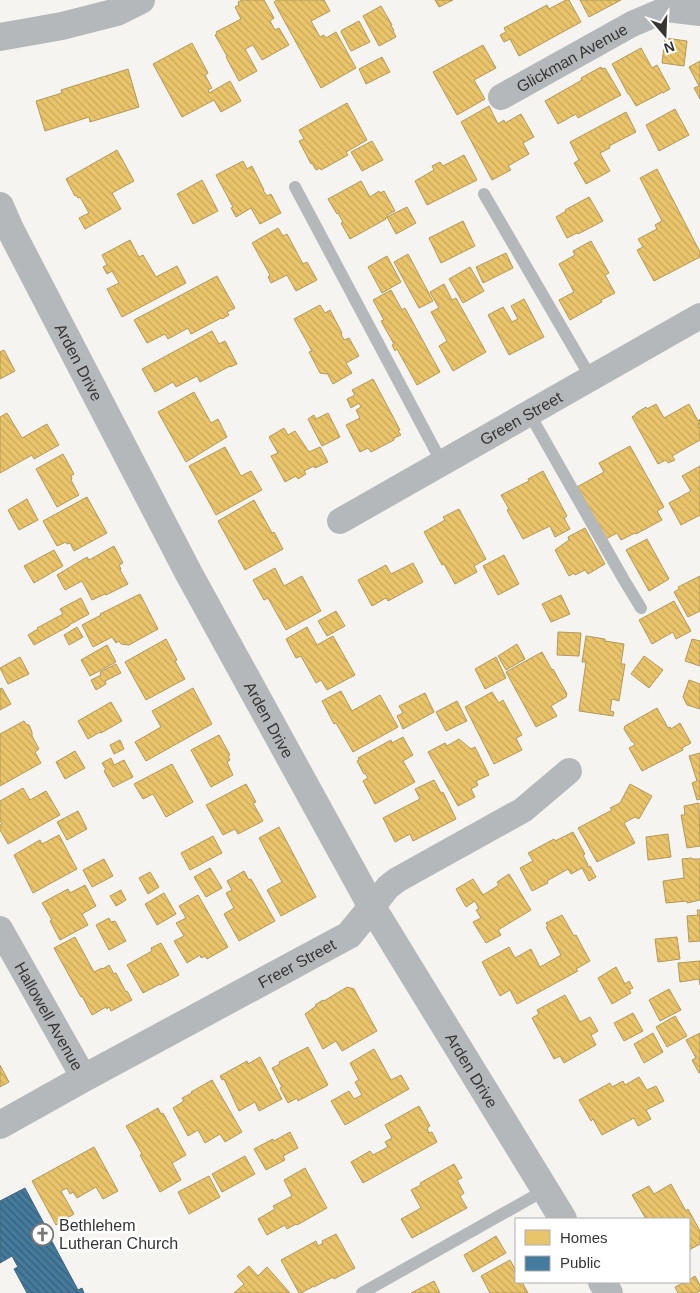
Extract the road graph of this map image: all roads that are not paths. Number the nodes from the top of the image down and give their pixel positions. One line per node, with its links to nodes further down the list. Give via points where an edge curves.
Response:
1 (141, 0): 3 (street, via 117,12 62,26)
2 (700, 13): 4 (street, Glickman Avenue, via 666,9 632,24)
3 (0, 36)
4 (501, 97)
5 (295, 188): 11 (lane)
6 (484, 194): 9 (lane)
7 (0, 206): 15 (street, Arden Drive, via 188,572)
8 (700, 316): 9 (street, Green Street)
9 (592, 378): 10 (street, Green Street)
10 (530, 413): 11 (street, Green Street); 13 (lane)
11 (442, 463): 12 (street, Green Street)
12 (340, 521)
13 (641, 608)
14 (569, 771): 15 (street, Freer Street, via 523,810 397,880)
15 (372, 907): 17 (street, Freer Street, via 349,935); 19 (street, Arden Drive)
16 (0, 929): 17 (street, Hallowell Avenue)
17 (84, 1078): 18 (street, Freer Street)
18 (0, 1125)
19 (545, 1190): 20 (street, Arden Drive); 21 (lane)
20 (562, 1218)
21 (362, 1293)

